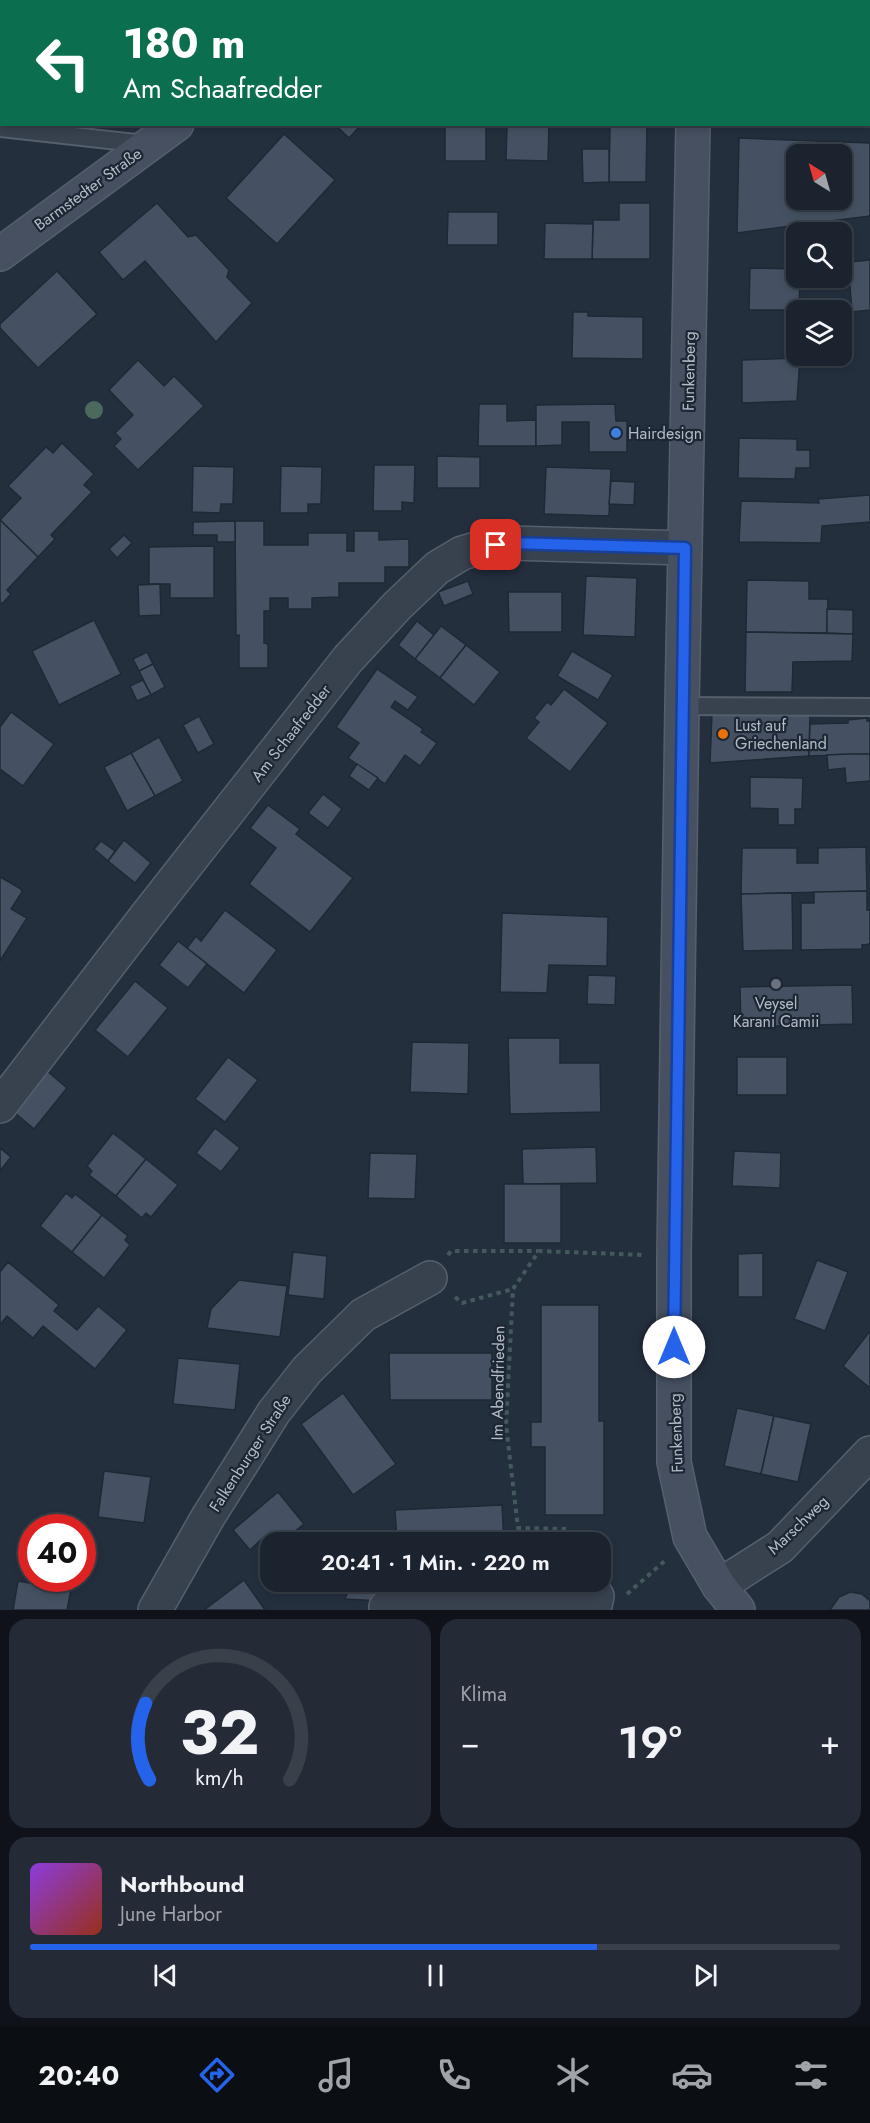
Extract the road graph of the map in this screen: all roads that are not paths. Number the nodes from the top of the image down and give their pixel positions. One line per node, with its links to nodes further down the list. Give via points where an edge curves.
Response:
1 (174, 126): 4 (street, Barmstedter Straße)
2 (693, 126): 6 (street, Funkenberg)
3 (0, 128): 4 (lane)
4 (149, 145): 5 (street, Barmstedter Straße)
5 (0, 254)
6 (685, 548): 7 (street, Funkenberg); 9 (street, Am Schaafredder, via 510,543 462,553 437,568 348,659)
7 (682, 706): 8 (lane); 12 (street, Funkenberg, via 674,1462 690,1537)
8 (870, 707)
9 (0, 1106)
10 (430, 1278): 15 (street, Falkenburger Straße, via 363,1316 308,1370 268,1421)
11 (870, 1453): 12 (street, Marschweg)
12 (728, 1598)
13 (596, 1603): 14 (street)
14 (386, 1607)
15 (155, 1610)

